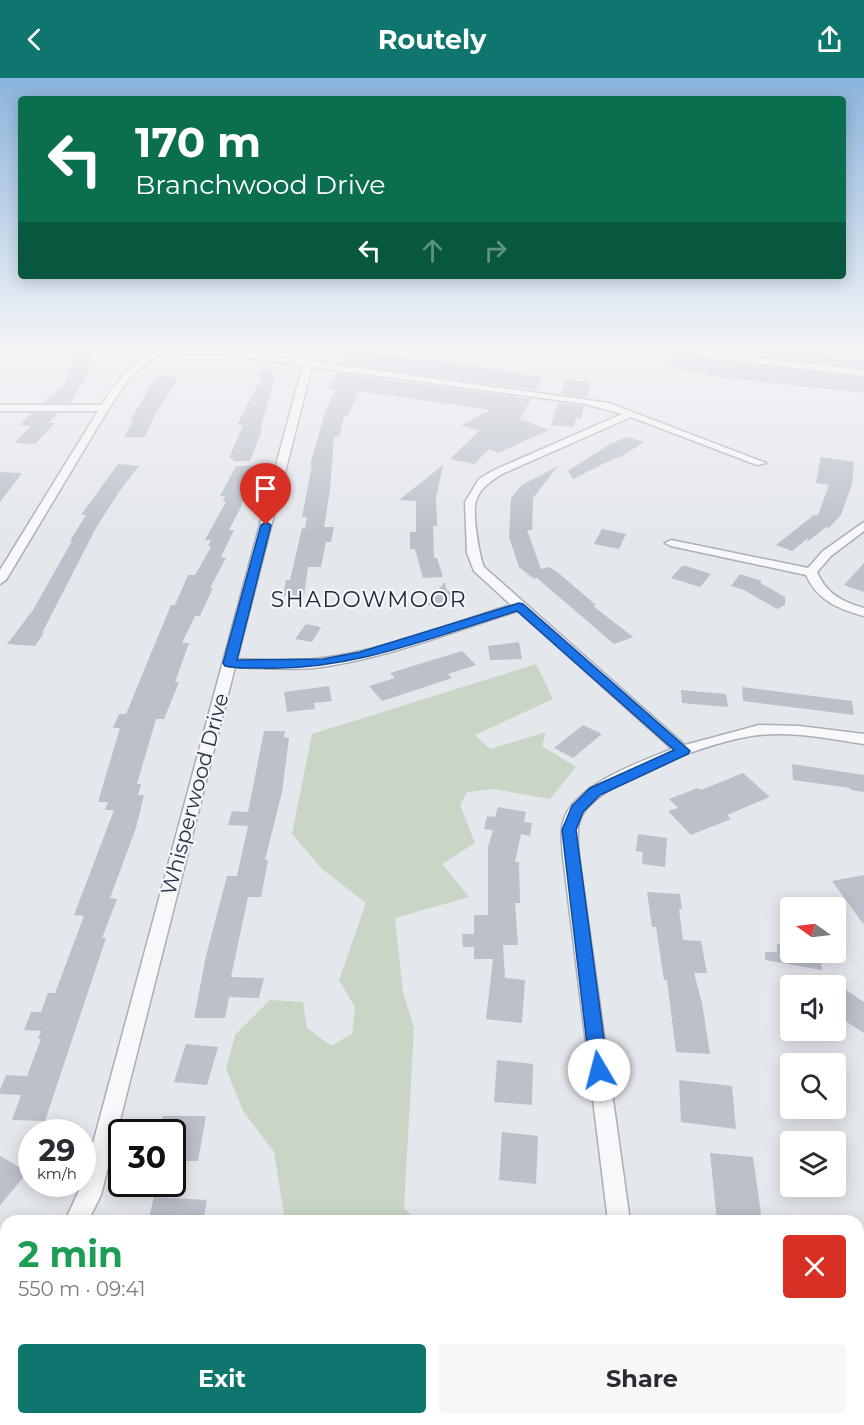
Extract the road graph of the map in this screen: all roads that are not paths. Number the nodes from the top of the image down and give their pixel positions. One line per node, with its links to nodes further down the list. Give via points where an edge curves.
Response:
1 (0, 408): 2 (street)
2 (104, 408): 10 (street)
3 (297, 408): 13 (street, Whisperwood Drive)
4 (609, 408): 5 (street)
5 (631, 414): 6 (street); 11 (street, via 498,472 475,490 470,502 471,537 478,568)
6 (761, 463)
7 (864, 525): 9 (street, via 823,556)
8 (671, 543): 9 (street)
9 (811, 572): 12 (street, via 820,591 835,604)
10 (0, 580)
11 (519, 607): 13 (street, via 323,663); 15 (street)
12 (864, 612)
13 (230, 663): 16 (street, Whisperwood Drive, via 90,1195)
14 (864, 739): 15 (street, via 762,730 732,734)
15 (684, 751): 17 (street, via 595,792 577,809 569,830)
16 (78, 1215)
17 (618, 1215)

